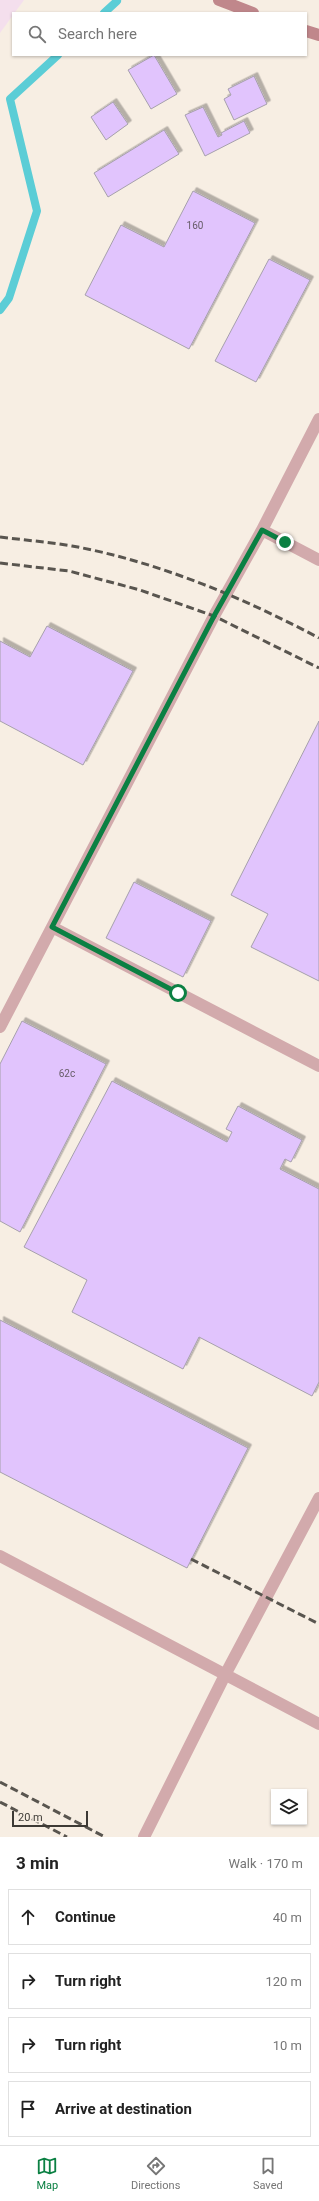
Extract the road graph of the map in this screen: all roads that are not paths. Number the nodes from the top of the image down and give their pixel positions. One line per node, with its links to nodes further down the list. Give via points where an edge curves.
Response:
1 (218, 0): 2 (main road)
2 (250, 12)
3 (307, 31): 4 (main road)
4 (319, 36)
5 (319, 419): 6 (lane)
6 (262, 530): 7 (lane); 8 (lane)
7 (319, 560)
8 (52, 927): 9 (lane); 10 (lane)
9 (0, 1027)
10 (319, 1066)
11 (319, 1498): 13 (lane)
12 (0, 1556): 13 (lane)
13 (225, 1675): 14 (lane); 15 (lane)
14 (319, 1724)
15 (144, 1837)

